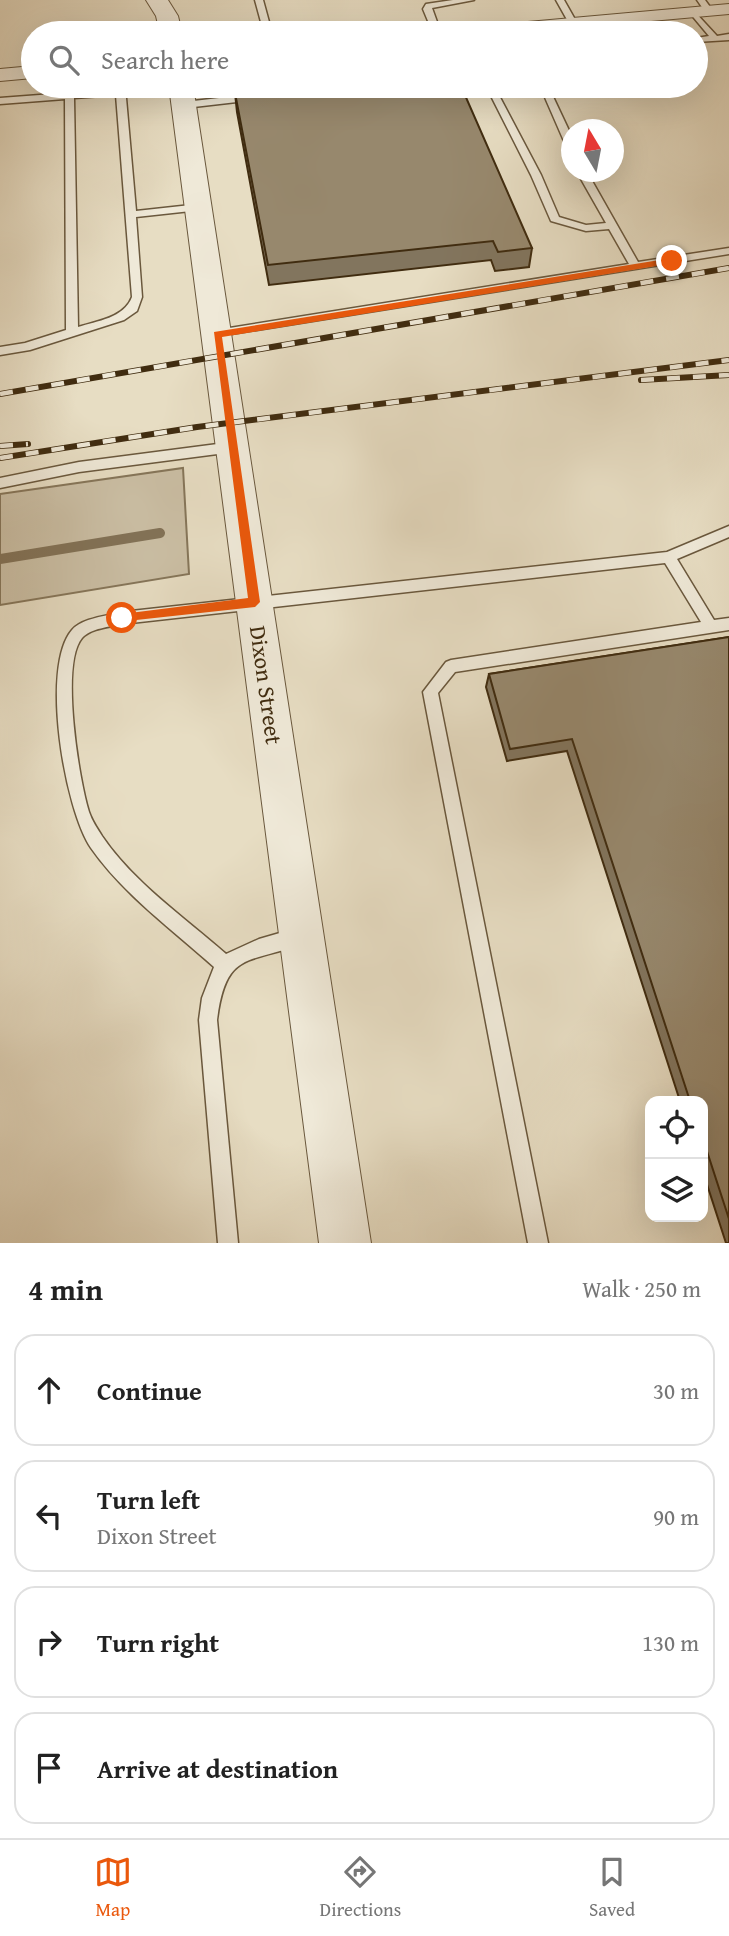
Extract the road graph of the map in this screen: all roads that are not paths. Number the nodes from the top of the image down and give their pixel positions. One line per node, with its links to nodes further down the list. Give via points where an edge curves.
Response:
1 (157, 0): 7 (street)
2 (259, 0): 8 (lane)
3 (470, 0): 9 (lane, via 429,6)
4 (560, 0): 10 (lane)
5 (701, 7): 6 (street); 11 (street)
6 (729, 9)
7 (168, 21)
8 (265, 21)
9 (432, 21)
10 (572, 21)
11 (589, 21)
12 (708, 22): 14 (lane)
13 (729, 37): 14 (lane)
14 (715, 38): 15 (lane)
15 (708, 39)
16 (21, 73): 17 (street)
17 (0, 75)
18 (34, 98): 24 (lane)
19 (69, 98): 32 (lane)
20 (122, 98): 28 (lane)
21 (183, 98): 27 (street, Dixon Street)
22 (496, 98): 29 (lane, via 555,219 586,228)
23 (549, 98): 25 (lane)
24 (0, 101)
25 (561, 124)
26 (588, 182): 29 (lane)
27 (200, 207): 28 (lane); 33 (street, Dixon Street)
28 (131, 214): 32 (lane, via 137,297 133,308 120,317)
29 (612, 226): 31 (lane)
30 (729, 251): 31 (lane)
31 (635, 266): 33 (lane)
32 (72, 332): 34 (lane)
33 (217, 334): 35 (street, Dixon Street)
34 (0, 351)
35 (233, 447): 36 (lane, via 79,467); 39 (street, Dixon Street)
36 (0, 483)
37 (729, 531): 38 (lane)
38 (669, 557): 39 (lane); 41 (lane)
39 (255, 602): 42 (street, Dixon Street); 43 (lane, via 93,625 76,635 68,649 68,740 74,785 87,827 115,864)
40 (729, 624): 41 (lane)
41 (710, 626): 46 (lane, via 451,666 430,692)
42 (301, 936): 43 (lane); 45 (street, Dixon Street)
43 (223, 963): 44 (lane, via 211,989 208,1020)
44 (228, 1243)
45 (345, 1243)
46 (538, 1243)

